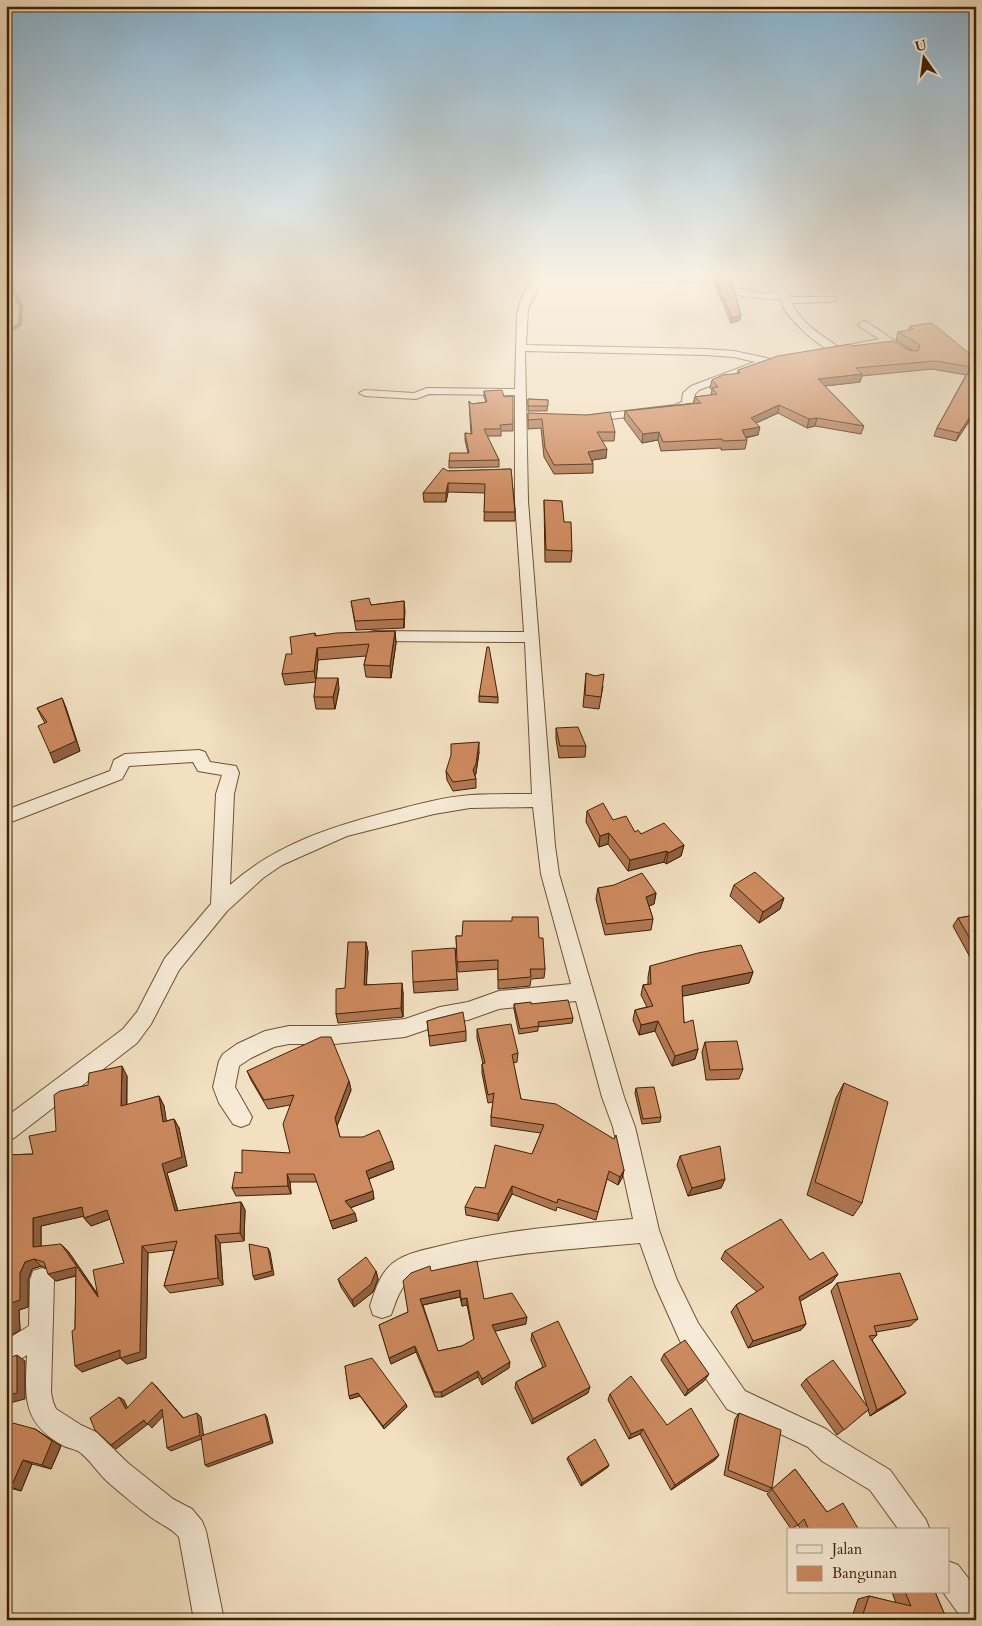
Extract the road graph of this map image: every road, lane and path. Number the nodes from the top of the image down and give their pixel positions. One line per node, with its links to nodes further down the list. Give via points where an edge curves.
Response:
1 (521, 352): 7 (street)
2 (699, 352): 6 (street, via 734,354)
3 (906, 352): 4 (street)
4 (911, 355)
5 (781, 358): 6 (street)
6 (768, 361): 9 (street, via 695,388 689,393 688,404 677,408)
7 (520, 392): 8 (street, via 427,391 416,396); 11 (street, via 525,416 516,472)
8 (366, 394)
9 (576, 418)
10 (359, 636): 11 (street)
11 (532, 637): 12 (street)
12 (540, 800): 14 (street, via 470,802 434,807 343,830 276,860 256,873); 15 (street, via 550,874)
13 (6, 817): 14 (street, via 116,775 125,760 199,756 204,767 224,768 231,773 224,794)
14 (220, 906): 17 (street, via 172,964 144,1018 130,1036)
15 (583, 991): 16 (street, via 499,1000 405,1028 272,1038 244,1050 230,1061 224,1087); 18 (street, via 624,1127)
16 (241, 1117)
17 (6, 1130)
18 (647, 1230): 20 (street, via 524,1242 454,1253 402,1271 388,1289); 23 (street, via 689,1332 736,1400 817,1438 880,1480)
19 (42, 1280): 21 (street)
20 (382, 1306)
21 (41, 1333): 22 (street); 26 (street, via 38,1392 40,1406 47,1418 73,1436 87,1441 118,1473 163,1509 182,1519 192,1531)
22 (6, 1355)
23 (915, 1528)
24 (950, 1578): 25 (street)
25 (976, 1613)
26 (209, 1620)

